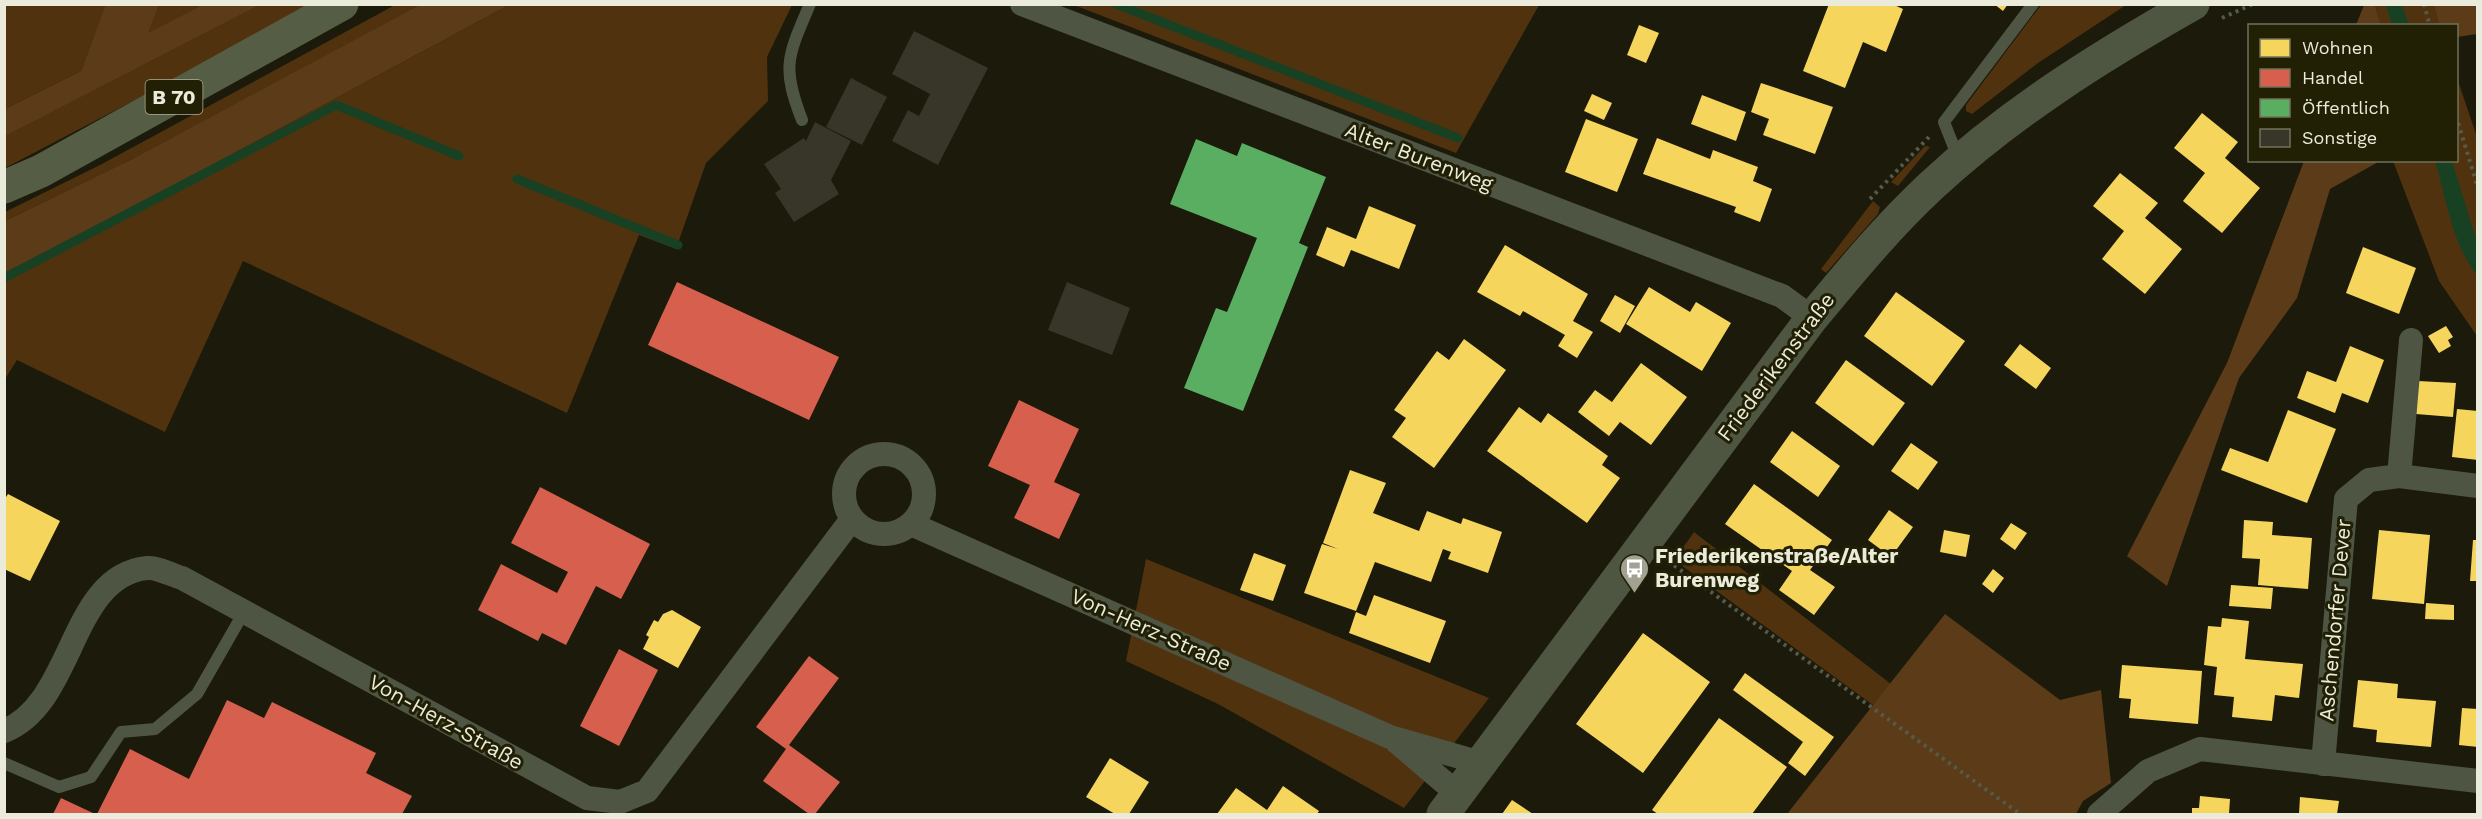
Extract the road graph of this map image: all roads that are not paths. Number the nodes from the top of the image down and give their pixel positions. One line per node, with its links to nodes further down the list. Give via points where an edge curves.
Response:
1 (342, 4): 8 (main road, B 70, via 41,171)
2 (810, 4): 6 (lane, via 792,49 788,75)
3 (1022, 4): 9 (street, Alter Burenweg, via 1782,296)
4 (2033, 4): 7 (lane, via 1944,122)
5 (2193, 4): 7 (street, Friederikenstraße, via 2081,69)
6 (802, 120)
7 (1959, 161): 9 (street, Friederikenstraße, via 1869,249)
8 (4, 187)
9 (1812, 318): 19 (street, Friederikenstraße)
10 (2411, 340): 11 (street)
11 (2399, 476): 12 (street, Aschendorfer Dever); 20 (street, Aschendorfer Dever, via 2368,480 2346,499)
12 (2478, 486)
13 (852, 519): 14 (street, via 874,533 887,534); 14 (street, via 843,494 851,469 874,454 887,453 912,464 922,482 924,501); 15 (street, Von-Herz-Straße, via 647,791 620,802 587,798)
14 (911, 524): 17 (street, Von-Herz-Straße)
15 (244, 612): 16 (street, Von-Herz-Straße, via 182,578 149,568 123,574 103,589 41,704 20,725); 18 (lane, via 197,694 155,729 121,732 91,777 59,787)
16 (4, 731)
17 (1390, 737): 19 (street); 22 (street)
18 (4, 763)
19 (1481, 763): 22 (street, Friederikenstraße)
20 (2323, 764): 21 (street); 23 (street, via 2200,749 2148,771)
21 (2478, 781)
22 (1450, 804)
23 (2099, 814)

